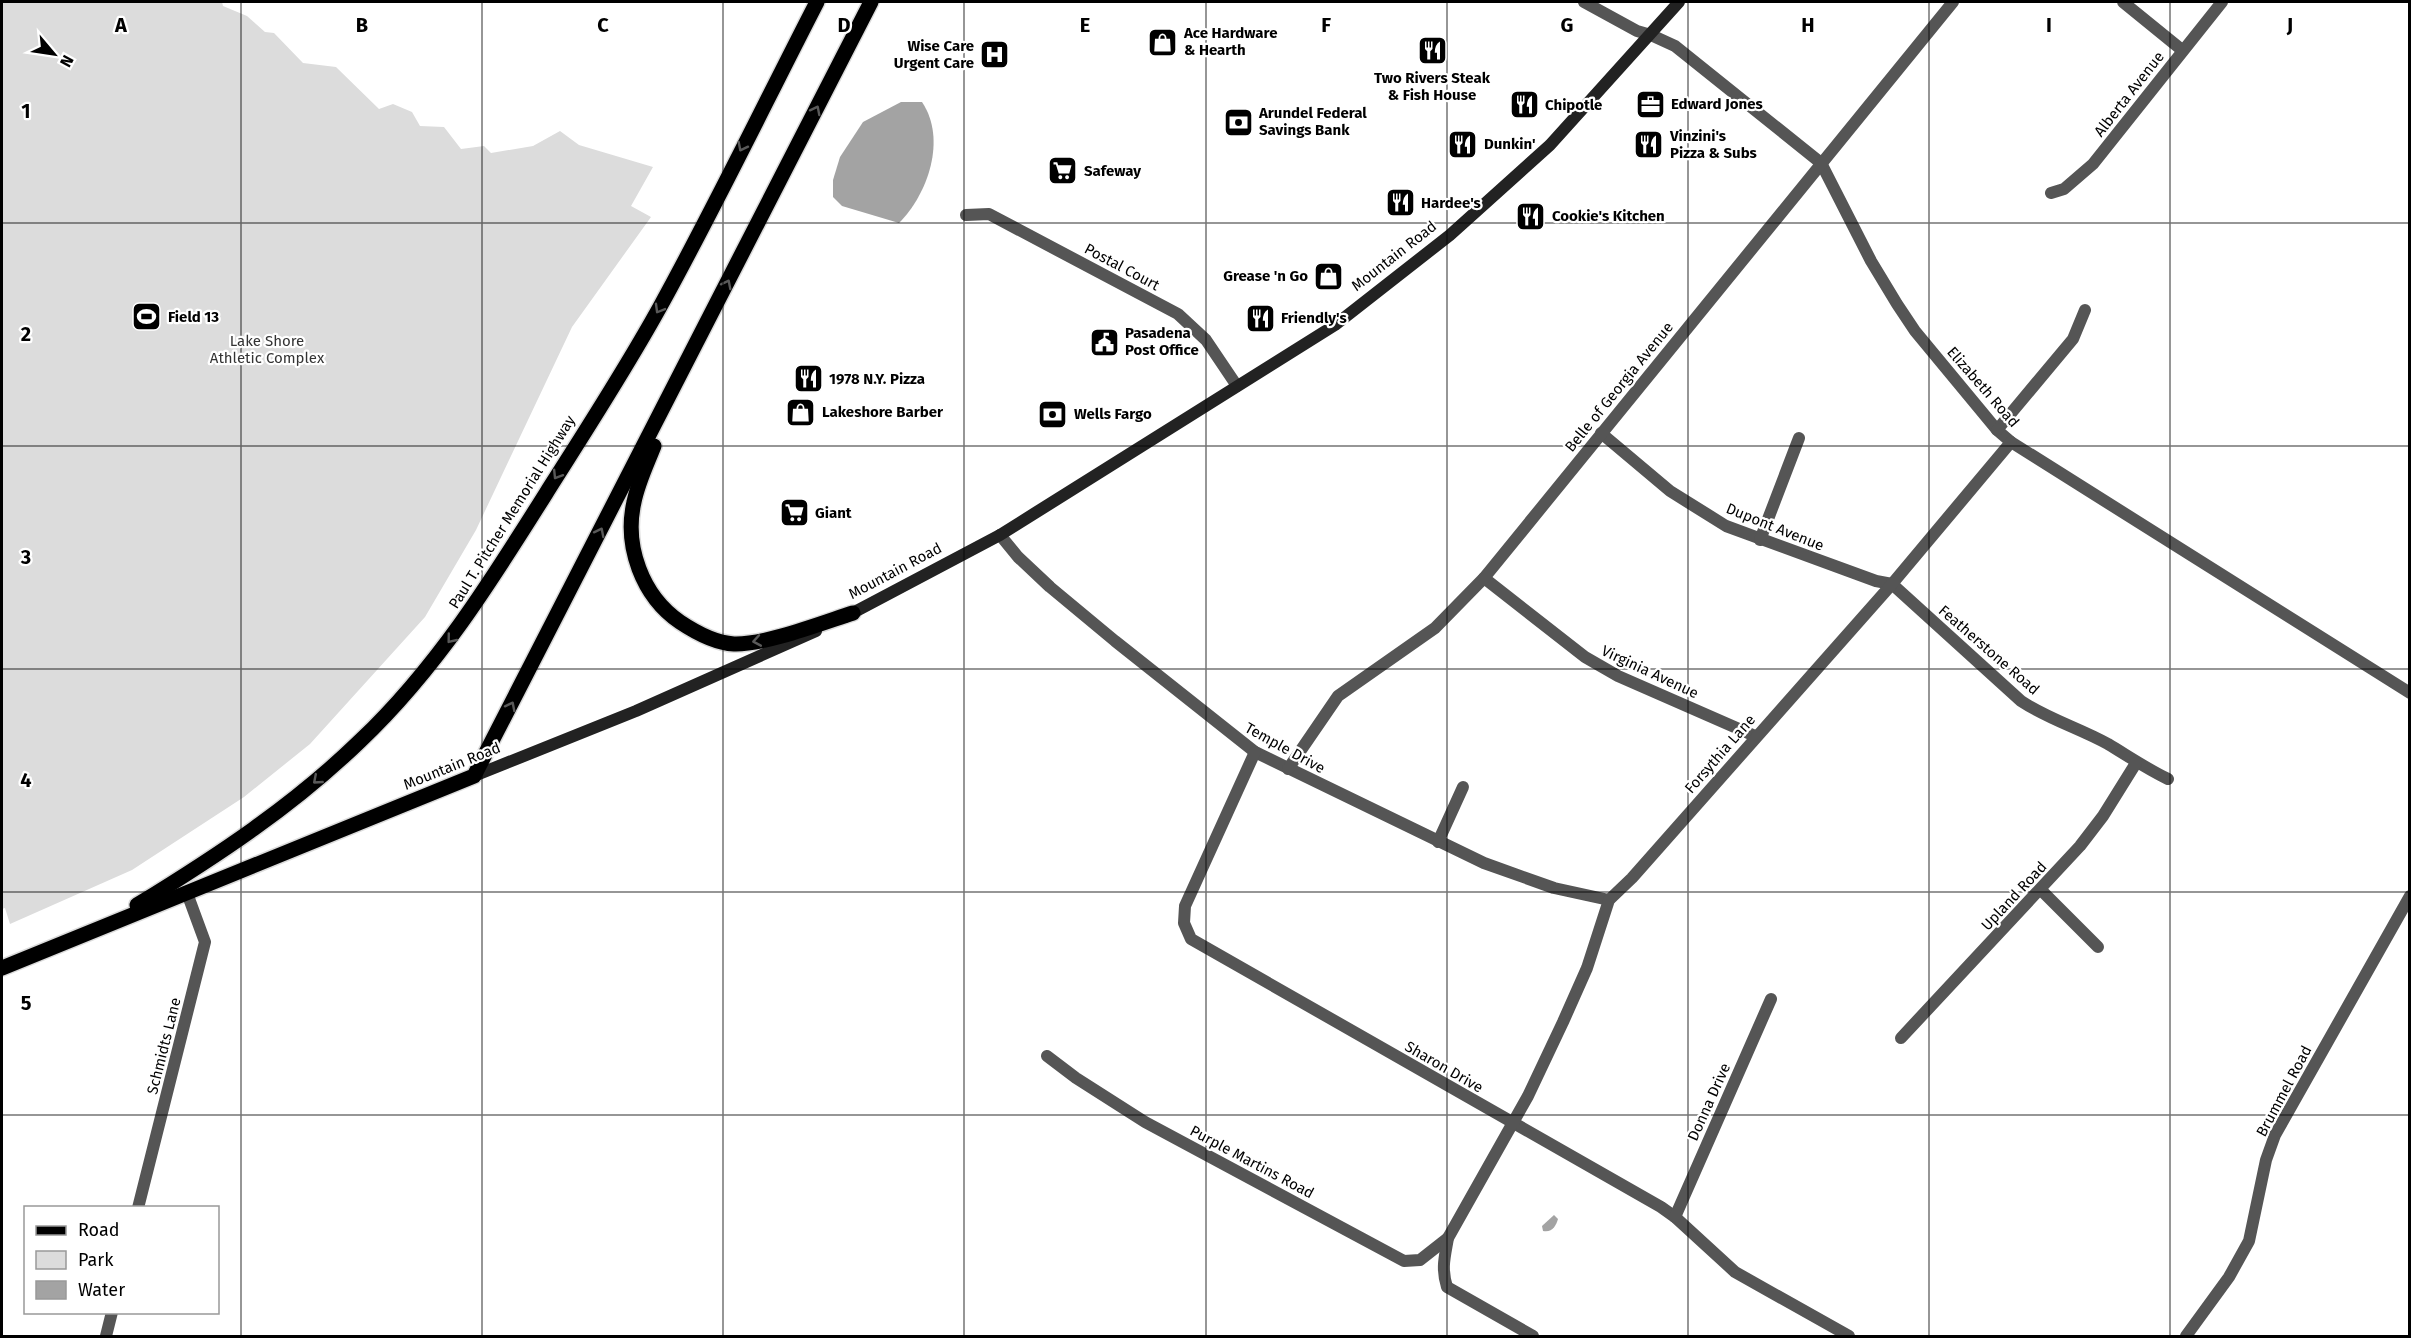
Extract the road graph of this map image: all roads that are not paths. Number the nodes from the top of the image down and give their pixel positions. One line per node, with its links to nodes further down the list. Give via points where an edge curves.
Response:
1 (817, 2): 38 (main road, Paul T. Pitcher Memorial Highway, one-way to 38, via 660,307 461,626 387,714 300,795 217,856)
2 (871, 2): 14 (main road, one-way to 2)
3 (1584, 2): 8 (street, Elizabeth Road)
4 (1679, 2): 8 (main road, Mountain Road)
5 (1953, 2): 10 (street, Belle of Georgia Avenue)
6 (2122, 2): 9 (street)
7 (2222, 2): 9 (street, Alberta Avenue)
8 (1651, 35): 10 (street, Elizabeth Road, via 1675,46); 15 (main road, Mountain Road, via 1550,145 1450,235 1335,325)
9 (2182, 50): 11 (street, Alberta Avenue, via 2093,164 2064,189)
10 (1821, 163): 16 (street, Elizabeth Road, via 1871,261 1903,313); 17 (street, Belle of Georgia Avenue)
11 (2051, 193)
12 (966, 215): 15 (street, Postal Court, via 988,214 1178,314 1206,340)
13 (2085, 310): 16 (street, via 2073,339)
14 (704, 329): 24 (main road, one-way to 14, via 759,642 734,644 698,632 672,617 644,582 631,530 634,503); 30 (main road, one-way to 14)
15 (1237, 386): 20 (main road, Mountain Road)
16 (1996, 430): 19 (street, Elizabeth Road)
17 (1601, 433): 21 (street, Dupont Avenue, via 1686,502 1726,526); 22 (street, Belle of Georgia Avenue)
18 (1799, 438): 21 (street)
19 (2011, 442): 23 (street, Forsythia Lane); 25 (street, Elizabeth Road)
20 (1000, 536): 24 (main road, Mountain Road); 27 (street, Temple Drive, via 1050,587)
21 (1760, 540): 23 (street, Dupont Avenue)
22 (1484, 578): 26 (street, Virginia Avenue, via 1585,657 1618,676); 29 (street, Belle of Georgia Avenue, via 1435,628 1338,696)
23 (1892, 584): 26 (street, Forsythia Lane); 28 (street, Featherstone Road, via 2021,700)
24 (853, 613): 30 (main road, Mountain Road, via 762,657)
25 (2409, 693)
26 (1755, 736): 37 (street, Forsythia Lane)
27 (1255, 752): 29 (street, Temple Drive); 44 (street, Sharon Drive, via 1185,906 1184,923 1191,939)
28 (2136, 763): 31 (street, Featherstone Road); 34 (street, Upland Road, via 2086,839)
29 (1288, 768): 33 (street, Temple Drive)
30 (474, 776): 35 (main road, Mountain Road)
31 (2168, 779)
32 (1464, 787): 33 (street)
33 (1437, 842): 37 (street, Temple Drive, via 1520,877)
34 (2041, 890): 39 (street); 42 (street, Upland Road)
35 (187, 893): 38 (main road, Mountain Road); 45 (street, Schmidts Lane, via 205,942)
36 (2409, 896): 52 (street, Brummel Road, via 2275,1135 2249,1241 2240,1260)
37 (1609, 900): 44 (street, via 1587,969)
38 (102, 927): 40 (main road, Mountain Road)
39 (2098, 947)
40 (2, 968)
41 (1771, 999): 46 (street, Donna Drive)
42 (1901, 1038)
43 (1047, 1056): 47 (street, Purple Martins Road, via 1145,1122 1404,1261 1420,1260)
44 (1513, 1123): 46 (street, Sharon Drive); 47 (street, Purple Martins Road)
45 (139, 1206)
46 (1675, 1217): 51 (street, Sharon Drive, via 1735,1272)
47 (1448, 1238): 50 (street, Purple Martins Road, via 1443,1260 1447,1287)
48 (112, 1314): 49 (street)
49 (106, 1336)
50 (1533, 1336)
51 (1849, 1336)
52 (2186, 1336)

